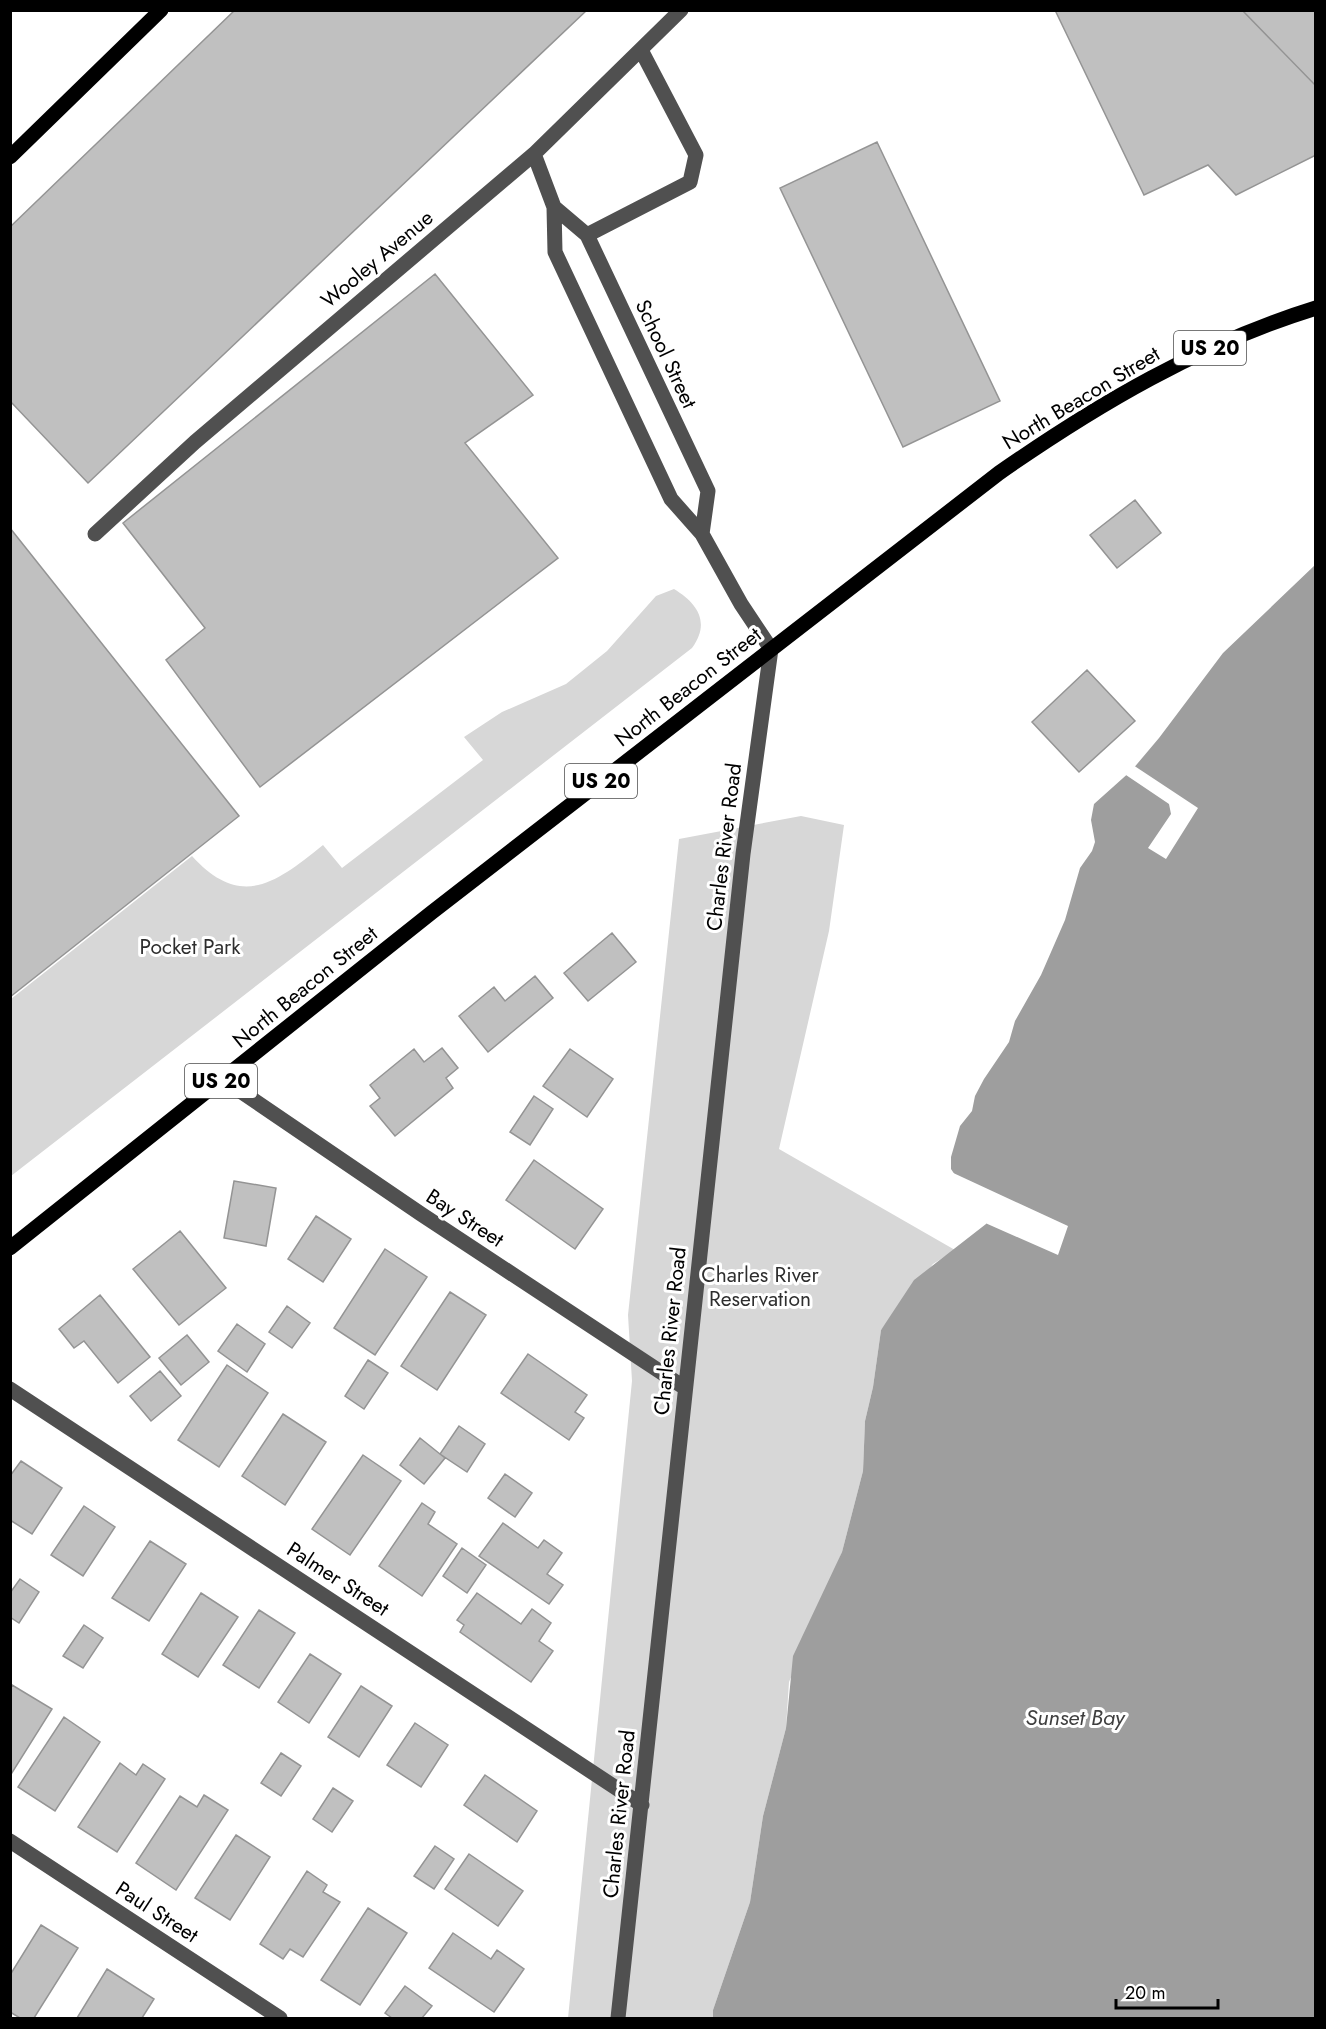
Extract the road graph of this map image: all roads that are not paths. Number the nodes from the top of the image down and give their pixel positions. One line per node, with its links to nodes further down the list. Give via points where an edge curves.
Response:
1 (161, 10): 5 (main road)
2 (681, 10): 3 (street, Wooley Avenue)
3 (641, 50): 4 (street, Wooley Avenue); 7 (street, via 696,155 690,182)
4 (534, 154): 6 (street, School Street); 9 (street, Wooley Avenue, via 195,442)
5 (10, 156)
6 (554, 207): 7 (street, School Street); 10 (street, School Street, via 555,252 671,499)
7 (587, 235): 10 (street, School Street, via 708,491)
8 (1316, 308): 11 (main road, North Beacon Street / US 20, via 1205,350 1079,418 999,472)
9 (94, 534)
10 (702, 534): 11 (street, School Street)
11 (771, 649): 12 (main road, North Beacon Street / US 20, via 431,913); 14 (street, Charles River Road, via 742,854)
12 (224, 1080): 13 (main road, North Beacon Street / US 20); 14 (street, Bay Street)
13 (10, 1248)
14 (685, 1388): 16 (street, Charles River Road)
15 (10, 1389): 16 (street, Palmer Street)
16 (642, 1805): 19 (street, Charles River Road)
17 (10, 1841): 18 (street, Paul Street)
18 (280, 2019)
19 (618, 2019)

